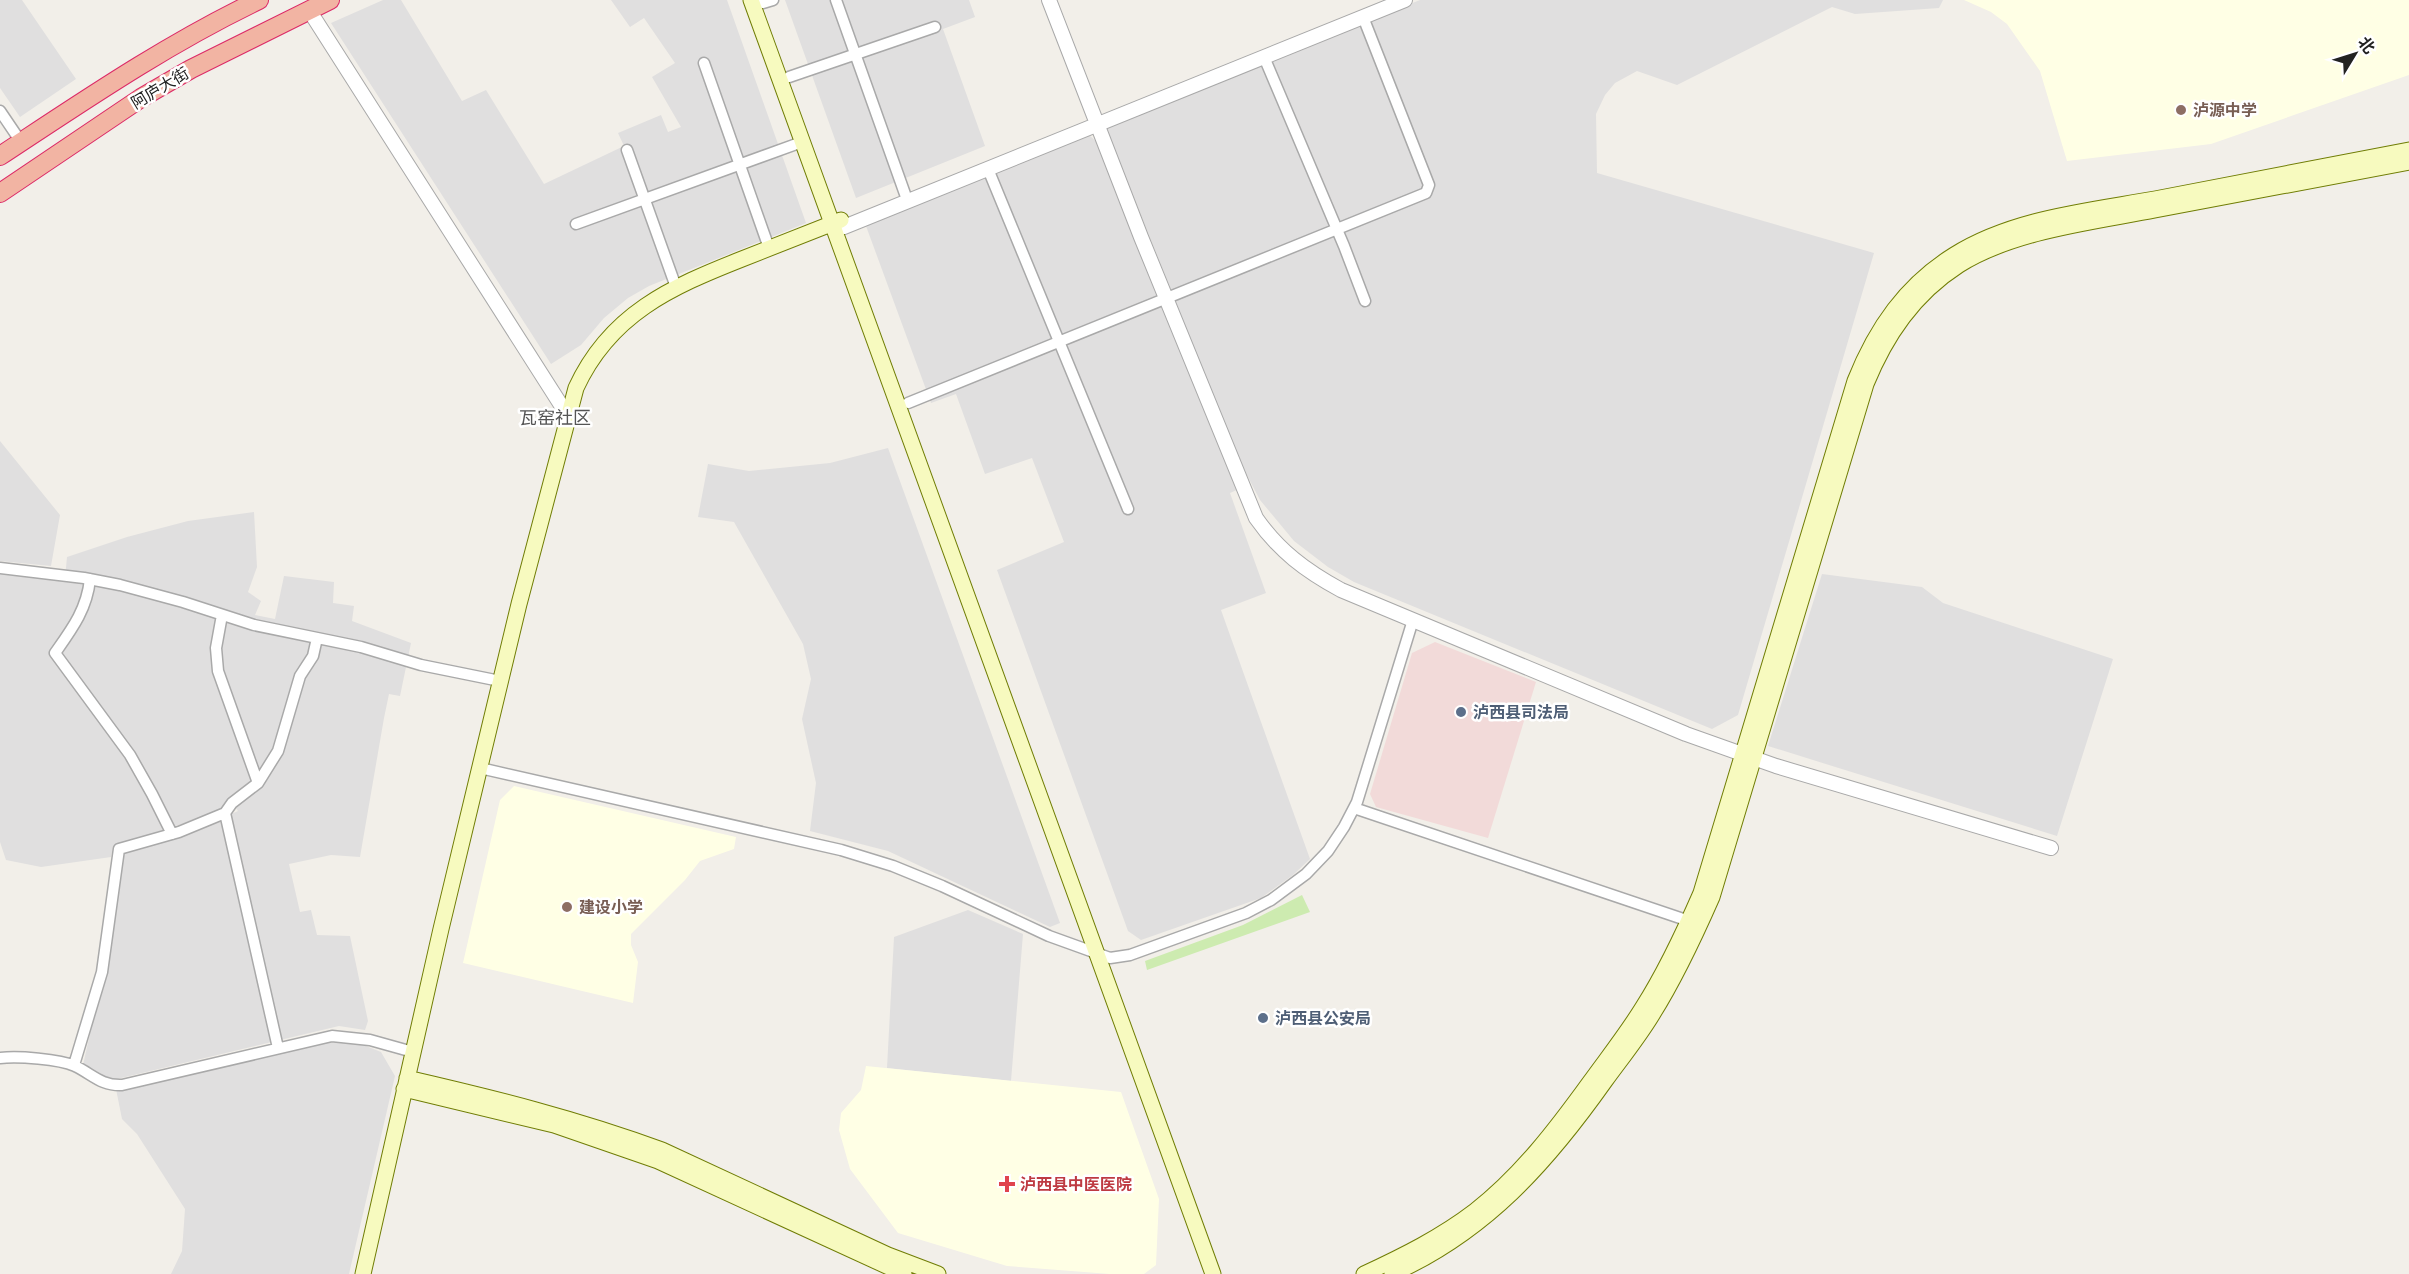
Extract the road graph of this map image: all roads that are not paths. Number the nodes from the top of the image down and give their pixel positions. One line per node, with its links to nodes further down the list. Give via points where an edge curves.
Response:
1 (260, 0): 17 (highway, via 135,67)
2 (330, 0): 8 (highway, 阿庐大街)
3 (836, 0): 11 (street)
4 (1049, 0): 16 (street)
5 (1384, 0): 16 (street)
6 (1405, 0): 9 (street)
7 (762, 1): 14 (main road); 18 (main road)
8 (309, 10): 25 (highway, 阿庐大街, via 141,98); 37 (street)
9 (1364, 17): 12 (street); 30 (street, via 1429,188 1423,195)
10 (934, 27): 11 (street)
11 (856, 54): 14 (street); 26 (street)
12 (1264, 57): 16 (street); 30 (street)
13 (704, 63): 23 (street)
14 (789, 77): 29 (main road)
15 (0, 111): 17 (street)
16 (1095, 121): 24 (street); 26 (street); 33 (street)
17 (21, 142): 21 (highway)
18 (802, 142): 23 (street); 29 (main road)
19 (627, 150): 27 (street)
20 (2409, 150): 45 (main road, via 2028,224 1972,244 1922,278 1888,317 1855,381)
21 (0, 156)
22 (2409, 162): 45 (main road, via 2013,240 1961,264 1920,296 1888,339 1866,384)
23 (739, 165): 27 (street); 31 (street)
24 (988, 169): 29 (street); 35 (street)
25 (0, 193)
26 (905, 194): 29 (street)
27 (644, 200): 28 (street); 32 (street)
28 (576, 224)
29 (838, 225): 31 (main road); 36 (main road); 46 (main road, via 664,301 629,326 597,363 582,390); 53 (main road)
30 (1337, 230): 33 (street); 34 (street)
31 (769, 248): 32 (main road)
32 (676, 287): 37 (main road, via 636,311 601,345 576,388)
33 (1167, 299): 35 (street); 42 (street, via 1264,530 1289,557 1317,577)
34 (1365, 301)
35 (1059, 342): 36 (street); 38 (street)
36 (908, 403): 53 (main road)
37 (568, 416): 44 (main road)
38 (1128, 509)
39 (0, 568): 40 (street)
40 (90, 579): 41 (street); 50 (street, via 79,619 56,653 130,755)
41 (222, 615): 43 (street); 47 (street, via 216,648 218,671)
42 (1413, 620): 45 (street); 48 (street)
43 (317, 638): 44 (street); 47 (street, via 313,656 300,676 278,751)
44 (500, 681): 46 (main road)
45 (1747, 756): 51 (street); 52 (main road)
46 (483, 769): 53 (street, via 841,850 893,866 1049,936); 55 (main road); 58 (main road)
47 (258, 783): 49 (street)
48 (1354, 808): 52 (street); 53 (street, via 1337,839 1317,863 1271,900 1141,951)
49 (225, 813): 50 (street); 54 (street)
50 (171, 834): 57 (street, via 119,849 102,972)
51 (2051, 848)
52 (1694, 923): 65 (main road, via 1642,1009 1540,1148 1456,1225 1401,1258); 66 (main road, via 1681,965 1652,1015 1549,1156 1484,1218 1441,1249)
53 (1104, 956): 63 (main road); 64 (main road)
54 (279, 1048): 55 (street, via 332,1036 370,1040); 57 (street, via 122,1085 106,1084)
55 (413, 1052): 58 (main road)
56 (0, 1058): 57 (street, via 24,1057)
57 (74, 1065)
58 (409, 1084): 59 (main road); 60 (main road); 61 (main road, via 554,1125 658,1161); 62 (main road, via 557,1114 627,1137)
59 (363, 1274)
60 (370, 1274)
61 (904, 1274)
62 (938, 1274)
63 (1213, 1274)
64 (1224, 1274)
65 (1364, 1274)
66 (1392, 1274)

